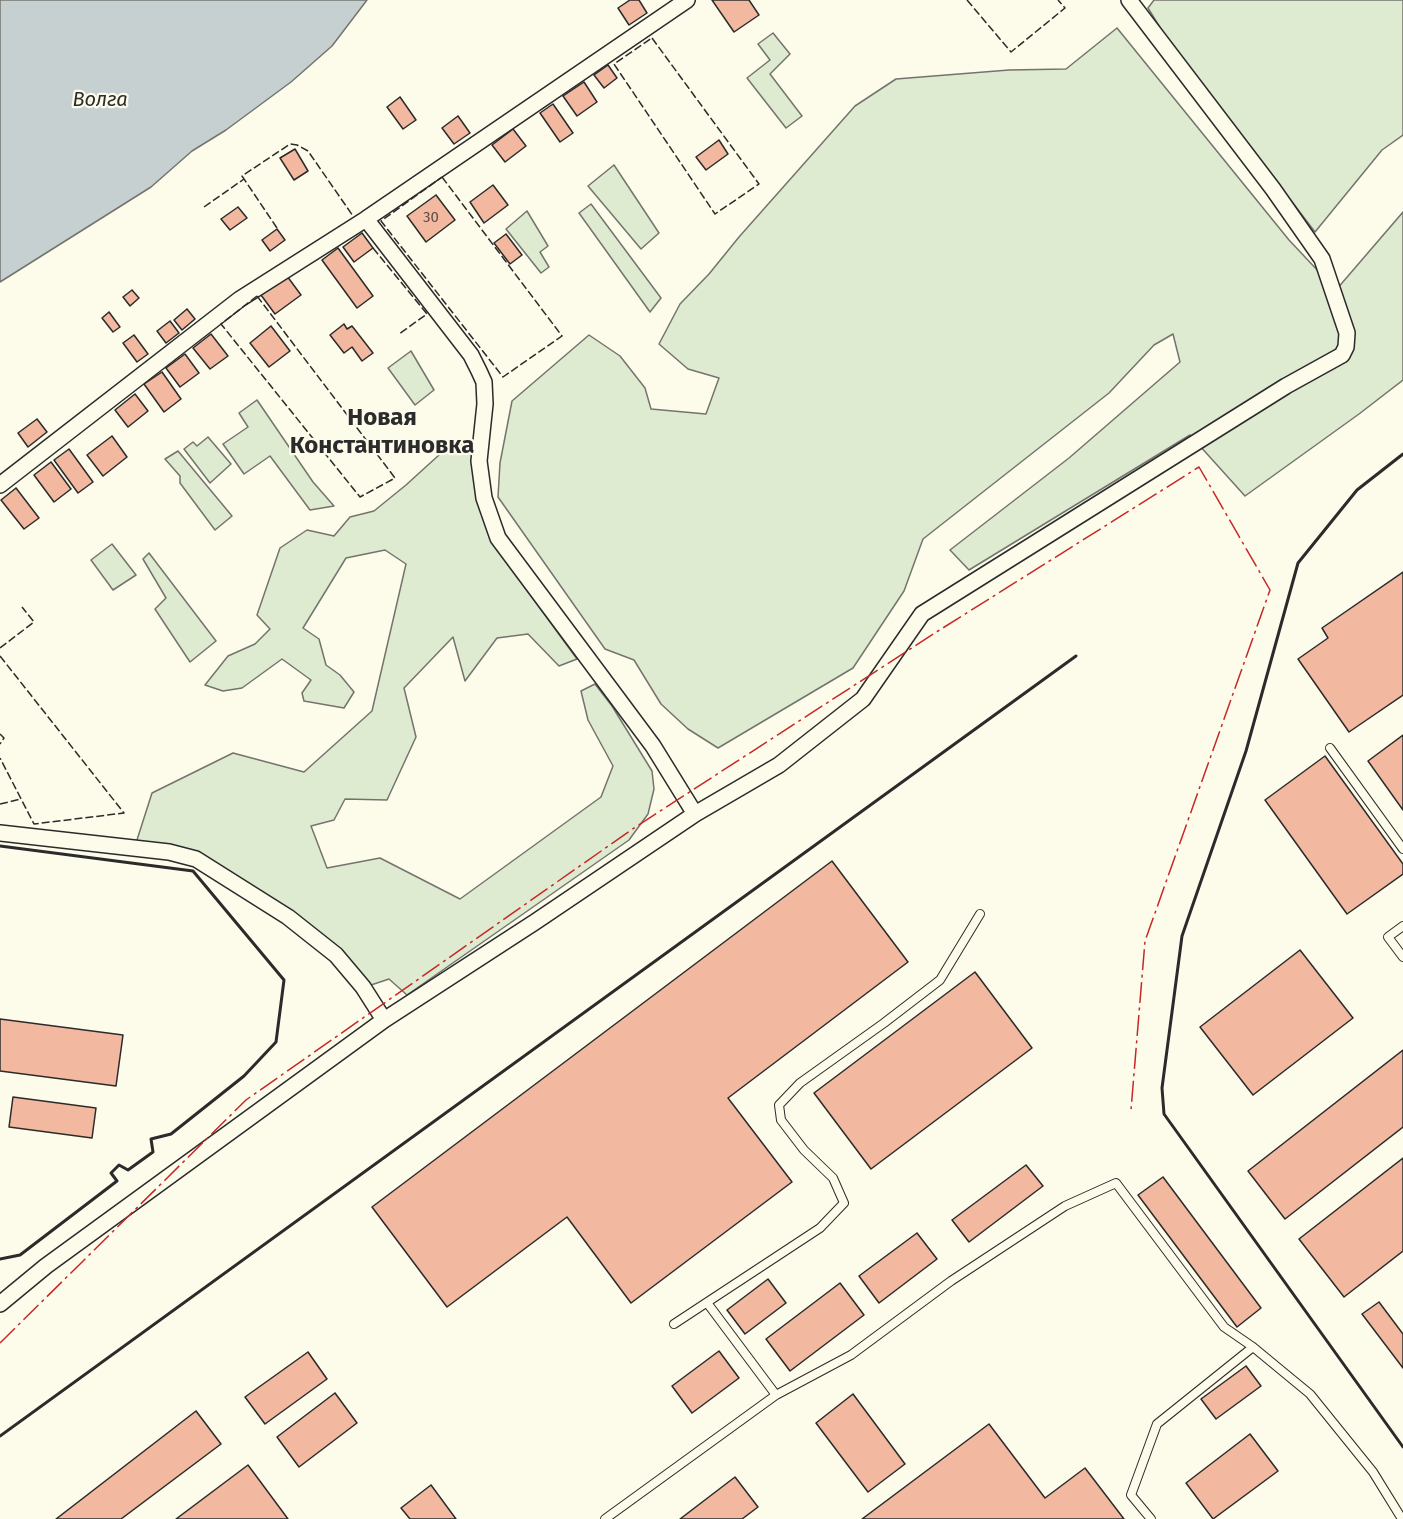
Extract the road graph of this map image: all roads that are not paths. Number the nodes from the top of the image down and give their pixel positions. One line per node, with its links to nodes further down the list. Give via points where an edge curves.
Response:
1 (687, 0): 3 (street)
2 (1129, 0): 6 (street, via 1322,259 1347,333 1342,355 1286,386 922,614 862,699 779,765)
3 (366, 219): 4 (street, via 240,299); 6 (street, via 471,354 484,382 479,461 484,498 498,538 653,746)
4 (0, 485)
5 (1330, 748): 8 (lane)
6 (695, 814): 12 (street)
7 (0, 833): 12 (street, via 169,852 196,860 288,917 336,955)
8 (1403, 849)
9 (980, 914): 14 (lane, via 940,980 800,1083 779,1105 781,1120 833,1178 844,1203 820,1227)
10 (1403, 926): 11 (lane, via 1388,937)
11 (1403, 957)
12 (384, 1020): 13 (street, via 46,1266)
13 (0, 1304)
14 (708, 1304): 15 (lane); 17 (lane)
15 (674, 1324)
16 (1253, 1347): 17 (lane, via 1224,1327 1116,1183 1065,1206 951,1281 851,1355); 19 (lane, via 1157,1424 1131,1495); 20 (lane, via 1310,1394 1373,1472)
17 (776, 1395): 18 (lane)
18 (606, 1519)
19 (1150, 1519)
20 (1402, 1519)

